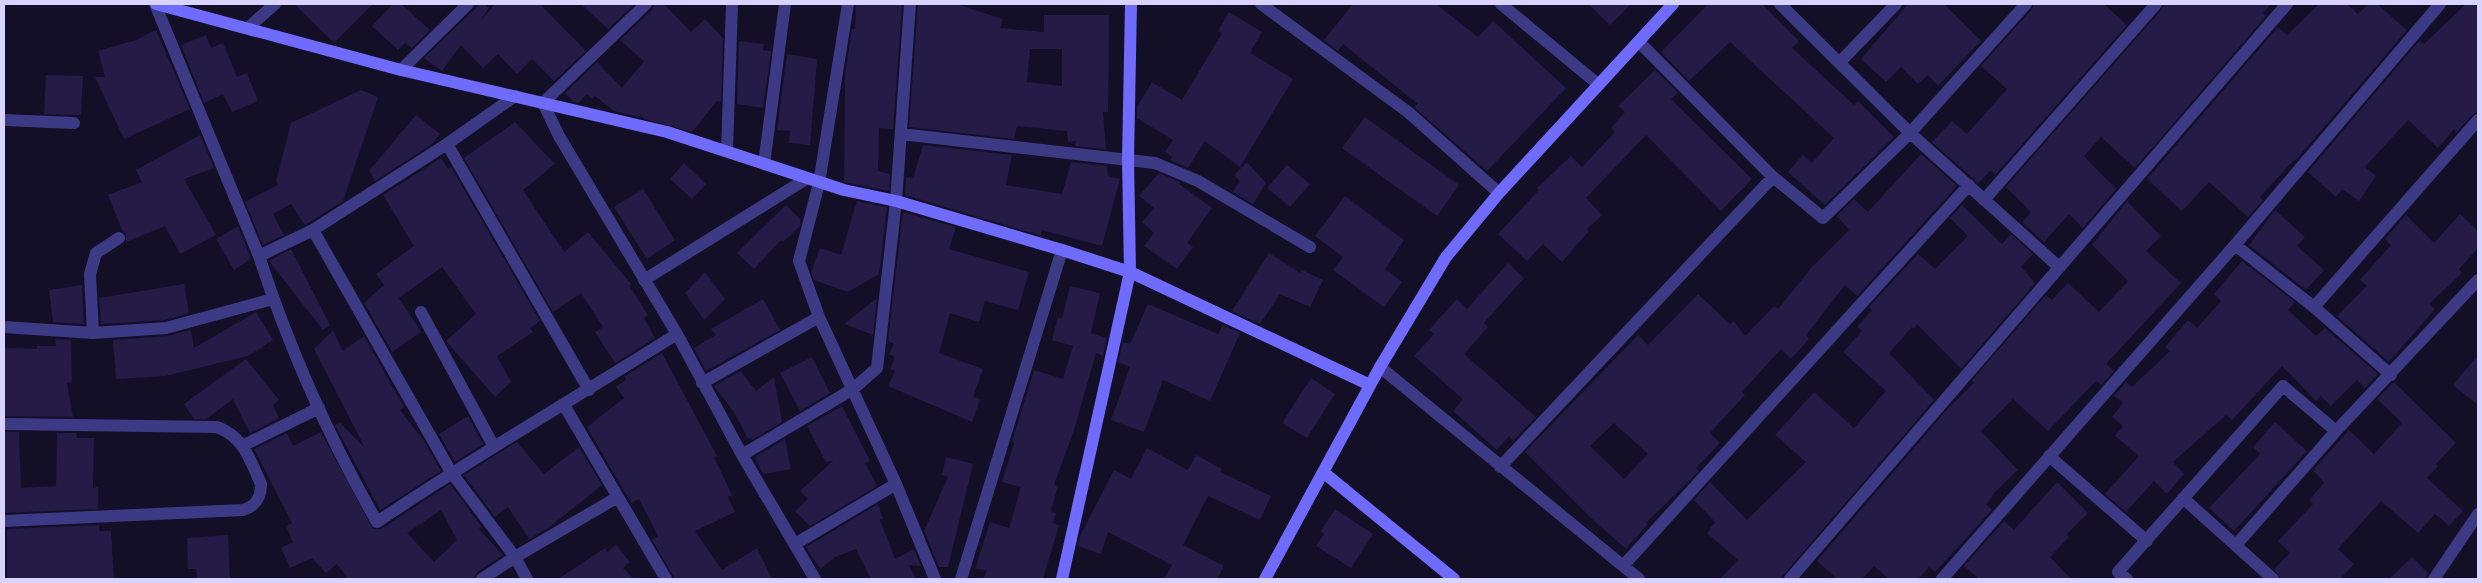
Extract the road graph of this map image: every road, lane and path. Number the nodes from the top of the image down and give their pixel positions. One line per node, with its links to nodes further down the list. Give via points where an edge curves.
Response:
1 (156, 4): 19 (main road); 48 (street)
2 (275, 4): 20 (street)
3 (468, 4): 23 (street)
4 (646, 4): 26 (street)
5 (732, 4): 33 (street)
6 (785, 4): 35 (street)
7 (848, 4): 38 (street)
8 (910, 4): 31 (street)
9 (1130, 4): 34 (main road)
10 (1261, 4): 40 (street, via 1408,112)
11 (1501, 4): 24 (street)
12 (1673, 4): 21 (main road)
13 (1780, 4): 22 (street)
14 (1896, 4): 22 (street)
15 (2026, 4): 30 (street)
16 (2156, 4): 41 (street)
17 (2287, 4): 49 (street)
18 (2440, 4): 45 (street)
19 (188, 7): 20 (main road)
20 (249, 27): 23 (main road)
21 (1639, 42): 24 (main road); 36 (street)
22 (1840, 62): 30 (street)
23 (401, 70): 25 (main road)
24 (1599, 85): 40 (main road)
25 (515, 96): 26 (main road); 32 (street)
26 (543, 103): 33 (main road, via 667,132); 51 (street)
27 (4, 120): 29 (street)
28 (2478, 120): 54 (street)
29 (74, 123)
30 (1910, 133): 36 (street, via 1823,218); 39 (street)
31 (901, 134): 34 (street); 42 (street)
32 (447, 144): 43 (street); 65 (street)
33 (727, 150): 35 (main road)
34 (1128, 160): 46 (street, via 1155,163 1176,170); 50 (main road)
35 (764, 164): 37 (main road)
36 (1773, 177): 74 (street)
37 (806, 179): 38 (main road); 51 (street)
38 (819, 183): 42 (main road); 56 (street, via 799,261)
39 (1969, 185): 41 (street); 86 (street)
40 (1499, 193): 60 (main road, via 1446,258)
41 (1984, 200): 49 (street)
42 (896, 201): 47 (main road); 64 (street, via 877,368)
43 (313, 230): 48 (street); 75 (street)
44 (118, 238): 58 (street, via 96,252 90,274)
45 (2235, 245): 54 (street); 73 (street)
46 (1310, 247)
47 (1062, 250): 50 (main road); 93 (street)
48 (259, 256): 53 (street)
49 (2059, 267): 98 (street)
50 (1130, 272): 63 (main road); 94 (main road)
51 (644, 280): 59 (street)
52 (2478, 280): 61 (street)
53 (273, 299): 58 (street, via 166,328); 67 (street)
54 (2314, 307): 61 (street)
55 (421, 312): 71 (street)
56 (819, 317): 62 (street); 64 (street)
57 (4, 327): 58 (street)
58 (93, 333)
59 (677, 334): 62 (street); 65 (street)
60 (1380, 367): 63 (main road); 74 (street)
61 (2391, 374): 69 (street)
62 (702, 382): 72 (street)
63 (1370, 385): 76 (main road)
64 (852, 389): 72 (street); 77 (street)
65 (589, 390): 66 (street)
66 (564, 405): 71 (street); 78 (street)
67 (318, 408): 70 (street); 75 (street, via 377,522)
68 (4, 424): 70 (street, via 210,426 227,430)
69 (2336, 431): 79 (street, via 2283,386); 84 (street)
70 (244, 445): 81 (street, via 261,484 258,501 248,509)
71 (493, 445): 75 (street)
72 (742, 455): 83 (street)
73 (2049, 456): 82 (street); 99 (street)
74 (1500, 466): 86 (street)
75 (451, 472): 85 (street)
76 (1323, 472): 95 (main road); 96 (main road)
77 (896, 484): 83 (street); 92 (street)
78 (618, 497): 85 (street); 90 (street)
79 (2184, 498): 82 (street); 84 (street)
80 (2478, 514): 101 (street)
81 (4, 520)
82 (2147, 541): 87 (street)
83 (794, 544): 91 (street)
84 (2236, 545): 100 (street)
85 (515, 557): 88 (street); 89 (street)
86 (1623, 566): 97 (street)
87 (2119, 577)
88 (482, 579)
89 (527, 579)
90 (666, 579)
91 (815, 579)
92 (935, 579)
93 (961, 579)
94 (1062, 579)
95 (1265, 579)
96 (1454, 579)
97 (1639, 579)
98 (1790, 579)
99 (1942, 579)
100 (2273, 579)
101 (2434, 579)

